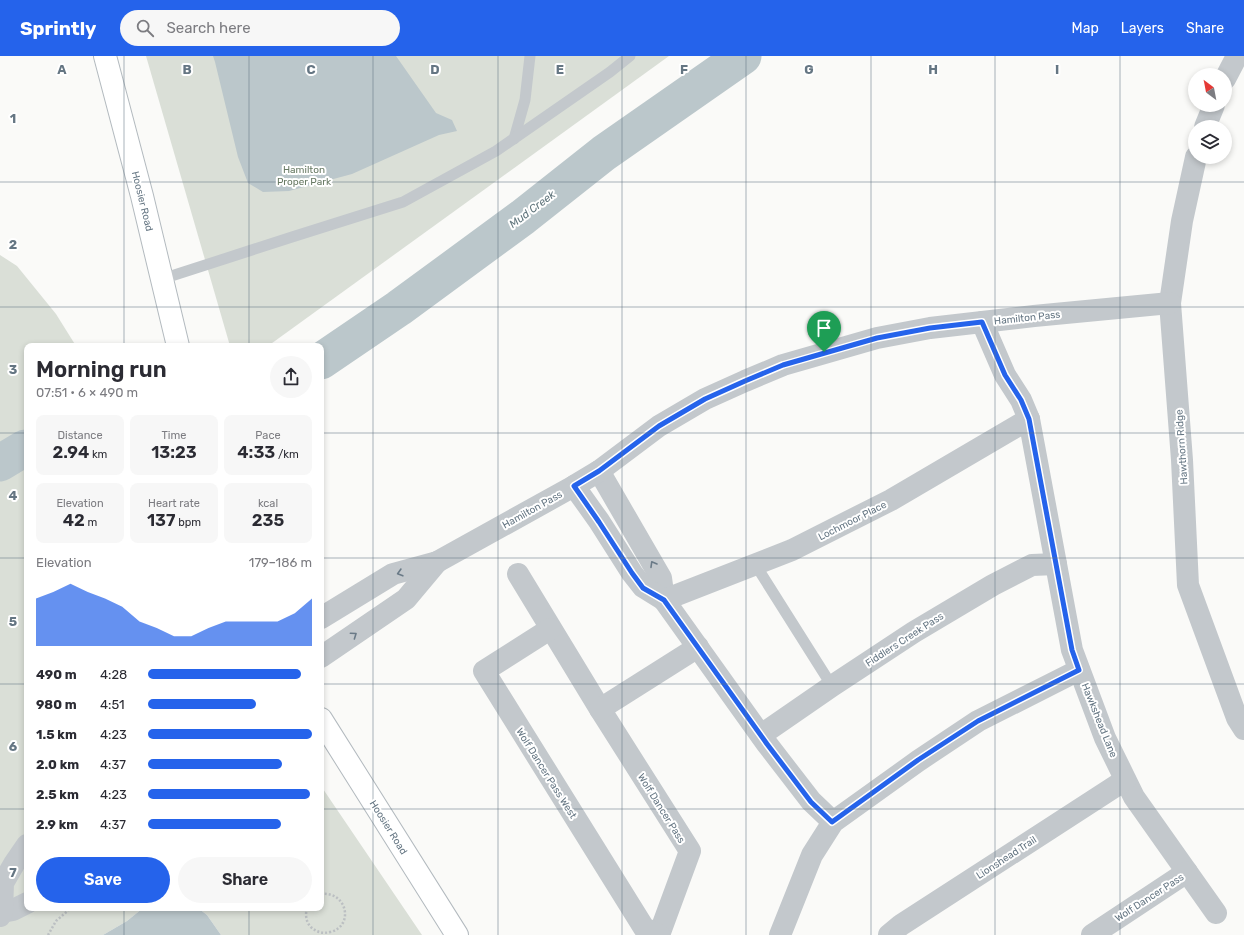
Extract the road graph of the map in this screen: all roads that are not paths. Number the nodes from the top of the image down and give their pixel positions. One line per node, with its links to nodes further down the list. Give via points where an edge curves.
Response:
1 (106, 56): 8 (street, Hoosier Road)
2 (530, 56): 6 (lane, via 525,100)
3 (630, 56): 6 (lane)
4 (1237, 56): 5 (street)
5 (1231, 68)
6 (514, 139): 8 (lane, via 403,202)
7 (1194, 164): 9 (street, Hawthorn Ridge, via 1182,221)
8 (162, 279): 11 (street, Hoosier Road)
9 (1170, 303): 10 (street, Hamilton Pass); 28 (street, Hawthorn Ridge, via 1188,585 1237,718)
10 (982, 322): 12 (street, Hawkshead Lane, via 1005,375 1021,400); 13 (street, Hamilton Pass, via 877,338 783,365 705,399 659,426)
11 (177, 343)
12 (1029, 419): 16 (street, Lochmoor Place, via 890,500 792,550); 17 (street, Hawkshead Lane)
13 (599, 471): 14 (street, Hamilton Pass); 19 (street, one-way to 13, via 662,578)
14 (574, 486): 15 (street, Hamilton Pass); 19 (street, via 643,588)
15 (437, 562): 20 (street, Hamilton Pass, one-way to 20, via 393,574); 23 (street, Hamilton Pass, one-way to 15, via 406,598)
16 (755, 564): 19 (street, Lochmoor Place); 25 (lane)
17 (1056, 564): 24 (street, Hawkshead Lane, via 1072,650); 25 (street, Fiddlers Creek Pass, via 1032,565 993,585 914,632)
18 (518, 574): 21 (street, Wolf Dancer Pass)
19 (664, 600): 22 (street)
20 (324, 616)
21 (550, 628): 26 (street, Wolf Dancer Pass); 38 (street, Wolf Dancer Pass West, via 484,671 644,928)
22 (698, 647): 26 (street); 29 (street)
23 (324, 654)
24 (1079, 670): 30 (street, Hawkshead Lane, via 1105,738); 31 (street, via 978,721 918,760)
25 (832, 686): 29 (street, Fiddlers Creek Pass)
26 (600, 709): 38 (street, Wolf Dancer Pass, via 690,851)
27 (324, 724): 37 (street, Hoosier Road)
28 (1244, 728)
29 (761, 735): 31 (street, via 811,802)
30 (1125, 780): 33 (street, Hawkshead Lane, via 1134,797); 40 (street, Lionshead Trail)
31 (832, 822): 39 (street, via 812,854)
32 (24, 849): 36 (street, via 3,883)
33 (1187, 872): 35 (street, Hawkshead Lane); 41 (street, Wolf Dancer Pass)
34 (24, 904): 36 (street)
35 (1216, 913)
36 (1, 914)
37 (458, 935)
38 (659, 935)
39 (780, 935)
40 (889, 935)
41 (1092, 935)

